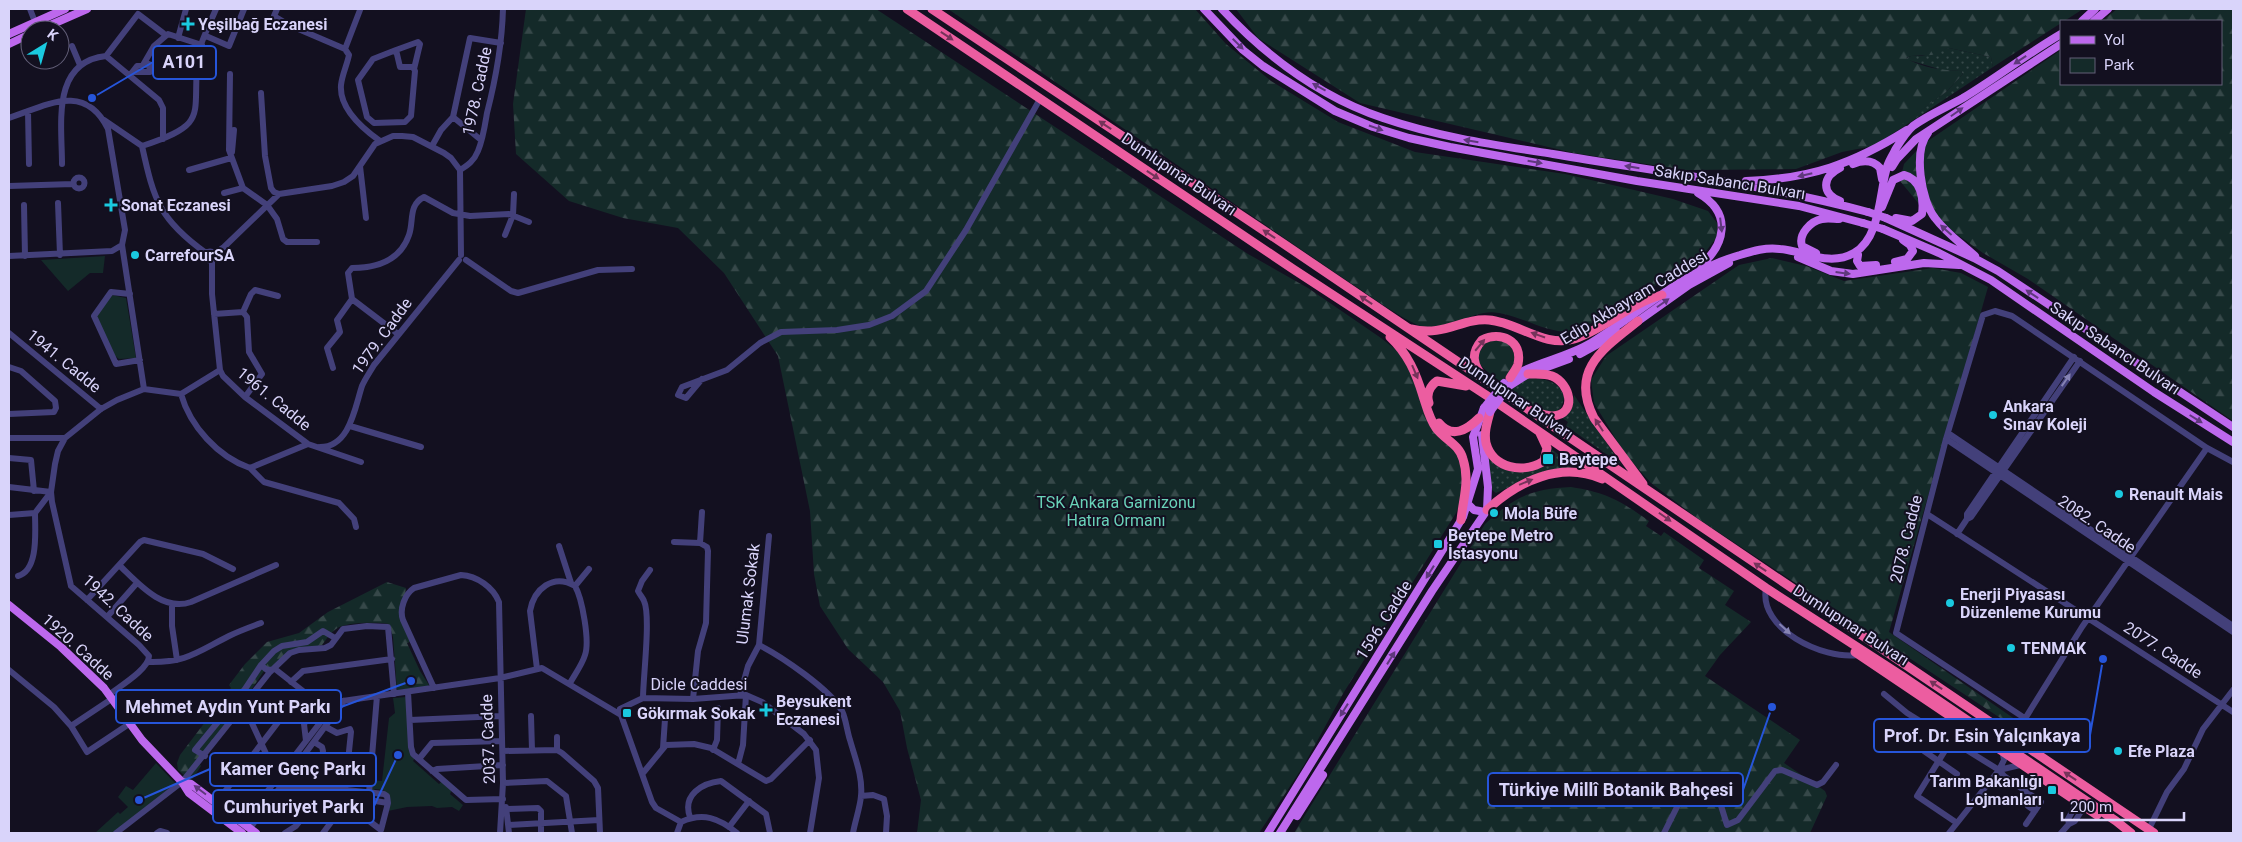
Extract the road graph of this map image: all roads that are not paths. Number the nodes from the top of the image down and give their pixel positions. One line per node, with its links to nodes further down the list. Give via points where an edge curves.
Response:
1 (64, 9): 16 (main road)
2 (87, 9): 17 (main road)
3 (186, 9): 23 (street)
4 (216, 9): 22 (street)
5 (244, 9): 22 (street, via 229,46)
6 (277, 9): 28 (street, via 274,16 289,25)
7 (360, 9): 28 (street)
8 (502, 9): 24 (street, 1978. Cadde)
9 (907, 9): 36 (highway, Dumlupınar Bulvarı, one-way to 36)
10 (932, 9): 100 (highway, Dumlupınar Bulvarı, one-way to 10)
11 (1204, 9): 61 (main road, Sakıp Sabancı Bulvarı, one-way to 61, via 1263,66 1335,111 1374,127 1450,147)
12 (1222, 9): 57 (main road, Sakıp Sabancı Bulvarı, one-way to 12, via 1465,140 1381,118 1308,81 1249,38)
13 (2095, 9): 18 (main road)
14 (2108, 9): 19 (main road)
15 (140, 11): 20 (street); 30 (street)
16 (39, 20)
17 (62, 20)
18 (2083, 20)
19 (2095, 20)
20 (166, 34): 23 (street); 33 (street, via 143,65 137,66)
21 (2060, 35): 43 (main road, Edip Akbayram Caddesi, one-way to 43)
22 (206, 36): 25 (street)
23 (178, 38): 25 (street)
24 (501, 43): 39 (street, via 470,38); 47 (street, 1978. Cadde)
25 (202, 45): 46 (street, via 198,55 198,102 194,116 184,128)
26 (2060, 45): 44 (main road, Edip Akbayram Caddesi, one-way to 26)
27 (72, 46): 31 (street)
28 (345, 48): 48 (street, via 350,55 341,86 344,104)
29 (396, 50): 32 (street, via 400,67); 32 (street, via 420,44); 42 (street, via 373,59 358,80 370,121)
30 (106, 56): 31 (street); 33 (street)
31 (80, 65): 37 (street, via 68,82)
32 (414, 69): 42 (street, via 411,116 405,122)
33 (131, 74): 46 (street, via 161,104)
34 (230, 74): 51 (street, via 229,105 232,108 234,141)
35 (261, 92): 63 (street, via 265,156 272,188)
36 (1040, 100): 98 (highway, Dumlupınar Bulvarı, one-way to 98); 110 (street, via 966,230 926,291 892,316 869,325 780,332 760,343 727,370)
37 (62, 102): 38 (street); 41 (street, via 85,102); 53 (street)
38 (28, 111): 40 (street); 52 (street)
39 (453, 117): 47 (street); 50 (street)
40 (9, 118)
41 (103, 120): 49 (street); 79 (street, via 108,129 125,230)
42 (392, 122): 45 (street)
43 (1913, 126): 57 (main road, one-way to 57, via 1869,152 1823,171 1786,179); 68 (main road, Edip Akbayram Caddesi, via 1888,163)
44 (1935, 127): 68 (main road, Edip Akbayram Caddesi, via 1916,139 1893,164); 88 (main road, one-way to 44, via 1942,227 1928,209 1923,192 1920,152 1926,134)
45 (393, 136): 48 (street); 50 (street, via 413,137)
46 (163, 139): 49 (street)
47 (481, 140): 56 (street, 1978. Cadde, via 470,164)
48 (380, 141): 54 (street)
49 (142, 146): 84 (street, via 158,204 168,220 206,253 210,251)
50 (432, 146): 56 (street, via 451,158)
51 (231, 158): 55 (street); 60 (street)
52 (29, 164)
53 (62, 164)
54 (360, 166): 63 (street, via 353,176 338,184); 72 (street)
55 (189, 170)
56 (460, 170): 70 (street)
57 (1730, 181): 69 (main road, Sakıp Sabancı Bulvarı, via 1790,192)
58 (73, 184): 59 (street)
59 (9, 186)
60 (243, 188): 62 (street); 67 (street)
61 (1691, 190): 74 (main road, Sakıp Sabancı Bulvarı, via 1799,206); 91 (main road, one-way to 91, via 1715,206 1721,219 1722,234 1711,256)
62 (224, 193)
63 (279, 194): 67 (street)
64 (514, 194): 71 (street)
65 (58, 203): 80 (street)
66 (24, 205): 83 (street)
67 (267, 205): 78 (street, via 287,242); 84 (street)
68 (1880, 210): 69 (main road, via 1882,172 1877,165 1863,161 1835,170 1826,188 1832,198); 73 (main road, via 1890,183 1896,177 1904,174 1918,186 1923,206 1920,217 1909,221); 81 (main road, Edip Akbayram Caddesi, via 1872,240); 87 (main road, Edip Akbayram Caddesi, via 1864,244 1854,253)
69 (1866, 212): 73 (main road, Sakıp Sabancı Bulvarı, bridge)
70 (460, 213): 71 (street, via 470,216); 86 (street); 95 (street, via 452,213 430,199 421,199 413,210 410,234 391,258 382,265 350,270)
71 (513, 215): 75 (street); 77 (street)
72 (366, 218)
73 (1886, 218): 88 (main road, Sakıp Sabancı Bulvarı)
74 (1852, 219): 76 (main road, Sakıp Sabancı Bulvarı, bridge); 87 (main road, via 1817,220 1800,238 1802,246 1808,250)
75 (529, 222)
76 (1886, 230): 81 (main road, via 1910,245 1912,255 1864,267 1857,264); 89 (main road, Sakıp Sabancı Bulvarı)
77 (505, 235)
78 (318, 242)
79 (122, 245): 80 (street, via 112,251); 92 (street)
80 (60, 255): 83 (street)
81 (1858, 255): 85 (main road, Edip Akbayram Caddesi, via 1830,263)
82 (9, 256): 83 (street)
83 (25, 256)
84 (213, 257): 97 (street, 1961. Cadde)
85 (1798, 257): 89 (main road, one-way to 89, via 1842,274 1924,262); 99 (main road, Edip Akbayram Caddesi, one-way to 85, via 1689,285 1729,263 1771,252)
86 (462, 258): 90 (street, via 511,291 518,292 598,270); 101 (street, 1979. Cadde)
87 (1837, 258): 91 (main road, Edip Akbayram Caddesi, via 1819,258 1771,248 1705,267)
88 (1982, 262): 123 (main road, Sakıp Sabancı Bulvarı, one-way to 88)
89 (1966, 266): 128 (main road, Sakıp Sabancı Bulvarı, one-way to 128)
90 (632, 269)
91 (1682, 282): 93 (main road, Edip Akbayram Caddesi)
92 (130, 294): 104 (street); 104 (street, via 112,292 94,316 116,364)
93 (1662, 295): 100 (highway, one-way to 100, via 1642,302 1576,338 1564,340 1488,320 1436,332); 111 (main road, Edip Akbayram Caddesi, via 1590,343 1525,370)
94 (278, 296): 96 (street, via 255,290)
95 (352, 299): 101 (street); 107 (street, via 338,320 340,332 327,348)
96 (243, 312): 97 (street); 116 (street, via 247,317 249,352 262,374)
97 (214, 314): 108 (street, 1961. Cadde)
98 (1373, 321): 113 (highway, Dumlupınar Bulvarı); 150 (highway, one-way to 150, via 1407,356 1429,417 1439,432 1456,445 1463,458 1467,481)
99 (1638, 321): 109 (main road, Edip Akbayram Caddesi, via 1591,349); 142 (highway, one-way to 99, via 1594,418 1584,386 1591,365 1600,352)
100 (1406, 328): 112 (highway, Dumlupınar Bulvarı)
101 (398, 334): 122 (street, 1979. Cadde, via 363,384)
102 (9, 335): 117 (street, 1941. Cadde)
103 (2074, 357): 105 (street); 125 (street, 2078. Cadde, via 2007,313 1986,312 1980,318); 137 (street)
104 (140, 360): 114 (street)
105 (2080, 361): 132 (street); 137 (street, one-way to 105)
106 (9, 367): 120 (street, via 21,371 55,401 56,408 54,412)
107 (333, 368)
108 (220, 370): 115 (street); 116 (street, 1961. Cadde)
109 (1528, 374): 111 (main road, Edip Akbayram Caddesi); 118 (highway, via 1551,376 1560,381 1566,388 1569,401 1566,409 1554,416)
110 (702, 379)
111 (1508, 382): 112 (highway, one-way to 111, via 1473,359 1475,348 1482,340 1494,336 1504,337 1518,352 1518,365); 119 (main road, bridge)
112 (1491, 386): 118 (highway, Dumlupınar Bulvarı)
113 (1474, 388): 121 (highway, via 1437,381 1427,398 1434,417 1446,430 1464,430); 124 (highway, Dumlupınar Bulvarı)
114 (144, 389): 115 (street); 117 (street, 1942. Cadde)
115 (181, 394): 136 (street, via 186,409 204,436 227,456)
116 (245, 397): 129 (street, 1961. Cadde)
117 (101, 409): 127 (street, 1942. Cadde)
118 (1525, 409): 142 (highway, Dumlupınar Bulvarı)
119 (1487, 410): 121 (main road, 1596. Cadde); 124 (highway, via 1487,444 1498,460 1511,468 1530,467 1544,461 1547,448); 143 (main road, 1596. Cadde, via 1482,437)
120 (9, 414)
121 (1479, 418): 144 (main road, 1596. Cadde, via 1473,440 1478,468)
122 (350, 426): 130 (street); 131 (street, 1979. Cadde, via 332,444)
123 (2233, 427)
124 (1540, 433): 139 (highway, Dumlupınar Bulvarı)
125 (1947, 436): 137 (street, 2082. Cadde); 148 (street, 2078. Cadde)
126 (9, 438): 127 (street)
127 (65, 438): 141 (street, 1942. Cadde, via 57,455)
128 (2233, 442)
129 (308, 444): 131 (street, 1961. Cadde); 136 (street)
130 (421, 446)
131 (316, 447): 134 (street, 1961. Cadde)
132 (2207, 448): 135 (street); 157 (street)
133 (9, 458): 140 (street, via 31,460)
134 (361, 462)
135 (2233, 462)
136 (250, 468): 151 (street, via 259,480 268,484 339,503)
137 (2000, 471): 152 (street, via 1967,514); 157 (street, 2082. Cadde)
138 (9, 487): 140 (street)
139 (1625, 489): 145 (highway, one-way to 139, via 1514,488 1554,474 1587,474); 166 (highway, Dumlupınar Bulvarı, one-way to 166)
140 (34, 491): 141 (street)
141 (51, 492): 147 (street); 167 (street, 1942. Cadde, via 71,586)
142 (1650, 492): 219 (highway, Dumlupınar Bulvarı, one-way to 142)
143 (1487, 498): 144 (main road, via 1479,495); 145 (main road, 1596. Cadde)
144 (1469, 500): 145 (main road, via 1474,510); 150 (main road, 1596. Cadde)
145 (1486, 511): 235 (main road, 1596. Cadde, one-way to 145, via 1432,591)
146 (702, 512): 155 (street)
147 (35, 513): 149 (street); 163 (street, via 32,561)
148 (1927, 514): 152 (street, 2077. Cadde); 213 (street, 2078. Cadde, via 1896,633)
149 (9, 515)
150 (1461, 520): 299 (main road, 1596. Cadde, one-way to 299)
151 (356, 527)
152 (1957, 534): 171 (street, 2077. Cadde)
153 (769, 536): 176 (street, Ulumak Sokak)
154 (674, 542): 155 (street)
155 (700, 543): 199 (street, via 708,551 706,623 698,651)
156 (560, 546): 165 (street)
157 (2130, 558): 171 (street); 173 (street, 2082. Cadde); 174 (street, 2082. Cadde)
158 (119, 565): 161 (street, via 140,542 147,540 203,554); 164 (street); 167 (street)
159 (276, 565): 168 (street, via 191,602)
160 (589, 568): 165 (street)
161 (233, 569)
162 (650, 570): 198 (street, via 638,591 645,602 647,636)
163 (18, 576)
164 (137, 583): 168 (street); 170 (street)
165 (573, 584): 183 (street, via 556,580 548,583 531,604); 187 (street, via 582,607 586,654)
166 (1766, 588): 177 (highway, via 1780,602); 177 (street, one-way to 177, via 1766,606 1790,635 1830,654); 279 (highway, Dumlupınar Bulvarı)
167 (87, 600): 170 (street, 1942. Cadde)
168 (172, 604): 179 (street)
169 (9, 605): 196 (main road, 1920. Cadde, via 61,647)
170 (107, 617): 180 (street, 1942. Cadde, via 146,651)
171 (2088, 619): 204 (street, 2077. Cadde); 213 (street)
172 (261, 623): 179 (street, via 195,655)
173 (2233, 626)
174 (2233, 632)
175 (335, 638): 178 (street, via 343,629 388,627); 181 (street, via 323,631 307,642 282,646); 182 (street, via 325,648 290,653)
176 (759, 645): 188 (street, Ulumak Sokak, via 748,666); 252 (street, via 828,694 842,711 857,761)
177 (1858, 654): 232 (highway)
178 (392, 659): 186 (street, via 303,671); 193 (street)
179 (177, 660): 180 (street)
180 (148, 662): 196 (street, 1942. Cadde)
181 (261, 665): 182 (street, via 267,670); 233 (street, via 196,750)
182 (275, 669): 186 (street); 205 (street)
183 (537, 669): 185 (street); 187 (street, via 545,669)
184 (9, 670): 216 (street, via 54,707)
185 (500, 678): 189 (street); 189 (street, via 500,602 477,579 460,575 414,588 401,612); 210 (street, 2037. Cadde)
186 (291, 682): 191 (street)
187 (570, 683): 207 (street, via 609,709)
188 (744, 683): 195 (street, Ulumak Sokak); 195 (street)
189 (434, 688): 192 (street)
190 (2233, 690): 204 (street)
191 (302, 691): 202 (street); 224 (street)
192 (408, 692): 193 (street); 214 (street)
193 (394, 694): 197 (street)
194 (1884, 694): 241 (street, via 1907,713)
195 (746, 695): 199 (street, Dicle Caddesi); 221 (street, Dicle Caddesi, via 775,712); 237 (street, Ulumak Sokak, via 743,745)
196 (111, 696): 215 (main road, 1920. Cadde); 216 (street, 1942. Cadde)
197 (377, 696): 201 (street); 251 (street)
198 (643, 698): 199 (street, Dicle Caddesi); 207 (street, Dicle Caddesi)
199 (694, 698)
200 (336, 702): 201 (street); 203 (street); 209 (street)
201 (344, 702): 209 (street)
202 (319, 703): 203 (street); 220 (street, via 304,724)
203 (327, 703): 209 (street)
204 (2222, 705): 208 (street, 2077. Cadde); 280 (street, via 2199,735 2184,769 2167,792)
205 (244, 706): 224 (street); 233 (street)
206 (718, 708): 229 (street, via 717,740)
207 (620, 712): 243 (street)
208 (2233, 712)
209 (331, 713): 217 (street); 220 (street)
210 (502, 716): 214 (street); 222 (street, 2037. Cadde)
211 (531, 716): 227 (street)
212 (664, 719): 225 (street)
213 (2026, 719): 219 (street)
214 (410, 720): 234 (street, via 411,750)
215 (130, 724): 216 (street, via 87,752); 246 (main road, 1920. Cadde, via 148,748)
216 (71, 726)
217 (326, 726): 223 (street); 250 (street, via 337,732 350,729 351,732)
218 (557, 737): 228 (street)
219 (2013, 738): 280 (highway, Dumlupınar Bulvarı, one-way to 219)
220 (306, 740): 245 (street)
221 (810, 740): 237 (street, via 770,780 766,781); 296 (street, via 818,754 819,771)
222 (502, 741): 230 (street, 2037. Cadde); 234 (street, via 432,743)
223 (314, 742): 247 (street); 249 (street, via 322,747 323,752)
224 (261, 743): 245 (street); 256 (street)
225 (663, 748): 229 (street, via 684,744); 243 (street)
226 (1946, 749): 236 (street)
227 (532, 750): 228 (street); 230 (street)
228 (557, 750): 268 (street, via 594,781 598,788)
229 (713, 750): 237 (street)
230 (503, 751): 238 (street, 2037. Cadde)
231 (1924, 751): 236 (street)
232 (2004, 754): 240 (highway); 241 (street)
233 (205, 756): 246 (street)
234 (419, 759): 242 (street)
235 (1328, 759): 300 (main road, 1596. Cadde); 301 (main road, 1596. Cadde, via 1318,784)
236 (1939, 760): 244 (street); 272 (street, via 1917,796)
237 (738, 764)
238 (503, 765): 242 (street); 248 (street, 2037. Cadde)
239 (1836, 765): 302 (street, via 1817,785 1778,770 1738,820 1726,825 1713,788 1703,780 1691,779)
240 (2020, 765): 241 (street); 258 (highway)
241 (2000, 770): 264 (street, via 2041,802); 272 (street)
242 (432, 771): 254 (street, via 468,801)
243 (643, 773): 270 (street, via 656,808)
244 (1958, 774)
245 (277, 778): 247 (street); 278 (street)
246 (182, 782): 256 (main road, 1920. Cadde, one-way to 246, via 191,784); 281 (street); 282 (main road, 1920. Cadde, via 194,798)
247 (283, 783): 249 (street); 253 (street); 278 (street)
248 (503, 783): 254 (street, 2037. Cadde); 271 (street, via 547,781 566,796)
249 (318, 787): 250 (street)
250 (345, 790): 251 (street)
251 (368, 794): 257 (street, via 384,794)
252 (861, 796): 297 (street); 298 (street, via 873,795 884,799)
253 (360, 799): 257 (street); 262 (street)
254 (503, 799): 263 (street, 2037. Cadde); 288 (street, 2037. Cadde)
255 (749, 801): 267 (street, via 721,781 712,782 694,791 688,805); 276 (street); 295 (street, via 766,814)
256 (216, 802): 278 (main road, 1920. Cadde)
257 (388, 803): 283 (street)
258 (2080, 805): 277 (street, via 2068,819); 279 (highway)
259 (330, 806): 262 (street)
260 (2028, 806): 264 (street)
261 (311, 807): 265 (street, via 302,804); 269 (street); 286 (street, via 296,826)
262 (361, 809): 266 (street)
263 (507, 809): 273 (street, 2037. Cadde); 274 (street, via 538,808)
264 (2035, 811): 275 (street)
265 (285, 813)
266 (364, 817): 269 (street, via 360,821); 283 (street)
267 (690, 817): 270 (street); 276 (street, via 713,818)
268 (600, 820): 271 (street); 292 (street)
269 (332, 821): 287 (street)
270 (681, 822): 293 (street)
271 (570, 823): 274 (street); 291 (street)
272 (1957, 823): 303 (street)
273 (508, 824): 274 (street); 289 (street, 2037. Cadde)
274 (541, 824): 290 (street)
275 (2026, 824)
276 (729, 827): 294 (street)
277 (2065, 829)
278 (249, 830): 282 (main road)
279 (2128, 831)
280 (2151, 831)
281 (121, 832)
282 (240, 832)
283 (380, 832)
284 (156, 833): 285 (street)
285 (167, 833)
286 (285, 833)
287 (323, 833)
288 (500, 833)
289 (509, 833)
290 (541, 833)
291 (572, 833)
292 (600, 833)
293 (677, 833)
294 (736, 833)
295 (770, 833)
296 (810, 833)
297 (853, 833)
298 (886, 833)
299 (1268, 833)
300 (1280, 833)
301 (1286, 833)
302 (1664, 833)
303 (1949, 833)

